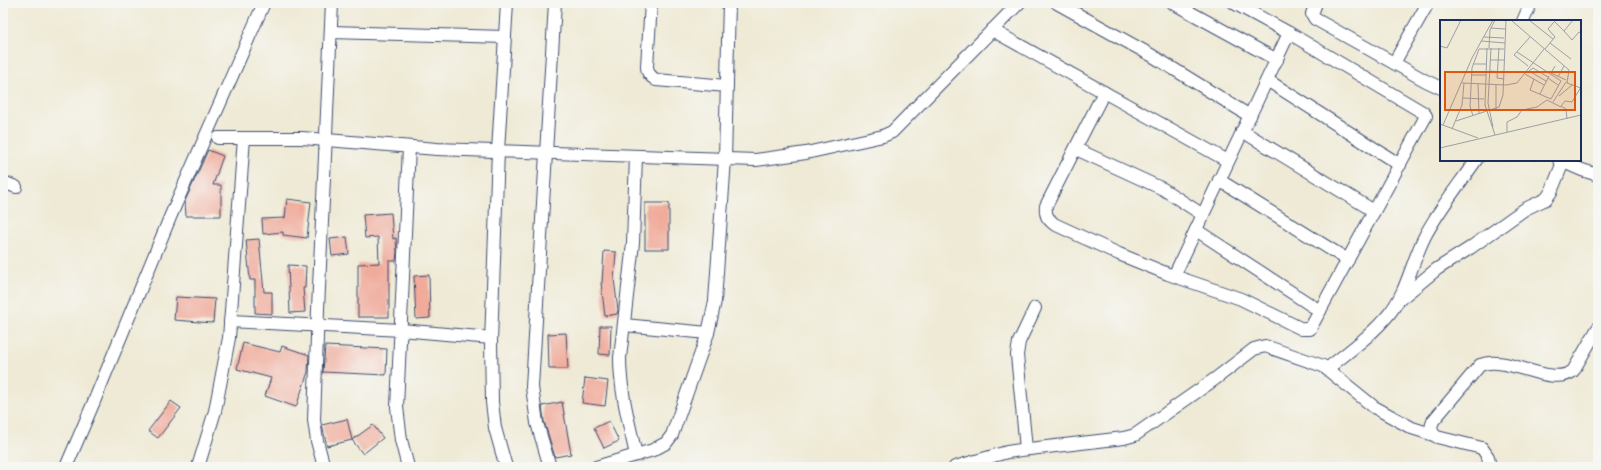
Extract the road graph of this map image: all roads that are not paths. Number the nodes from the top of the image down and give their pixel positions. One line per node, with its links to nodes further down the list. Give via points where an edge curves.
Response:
1 (264, 3): 63 (street, via 170,215)
2 (332, 3): 16 (street)
3 (507, 3): 18 (street)
4 (555, 3): 33 (street)
5 (651, 3): 22 (street, via 647,66 651,77 656,80)
6 (729, 3): 22 (street)
7 (1019, 3): 15 (street)
8 (1058, 3): 25 (street, via 1144,51)
9 (1173, 3): 19 (street)
10 (1234, 3): 17 (street)
11 (1316, 3): 20 (street, via 1312,14 1315,19)
12 (1428, 3): 20 (street)
13 (1531, 3): 14 (street)
14 (1523, 20)
15 (992, 30): 24 (street); 35 (street, via 896,129 888,134 772,159)
16 (331, 32): 18 (street); 29 (street)
17 (1289, 34): 19 (street); 39 (street, via 1425,114 1425,119)
18 (505, 37): 32 (street)
19 (1277, 60): 21 (street)
20 (1394, 63): 23 (street)
21 (1267, 80): 25 (street); 39 (street)
22 (727, 86): 35 (street)
23 (1440, 87)
24 (1104, 92): 31 (street); 36 (street)
25 (1250, 116): 26 (street)
26 (1242, 131): 36 (street); 44 (street)
27 (218, 138): 28 (street)
28 (244, 138): 29 (street); 52 (street)
29 (327, 140): 30 (street); 53 (street)
30 (409, 147): 32 (street); 56 (street)
31 (1076, 148): 45 (street, via 1163,189); 48 (street, via 1046,206 1048,219 1119,254)
32 (498, 151): 33 (street); 58 (street)
33 (547, 153): 34 (street); 68 (street, via 532,387 537,423)
34 (636, 156): 35 (street); 54 (street, via 633,243)
35 (724, 159): 57 (street, via 715,301)
36 (1228, 161): 41 (street)
37 (1475, 161): 49 (street, via 1425,236)
38 (1561, 161): 40 (street); 49 (street, via 1551,192 1546,199 1525,209 1437,269)
39 (1400, 165): 44 (street)
40 (1598, 175)
41 (1219, 180): 45 (street); 47 (street)
42 (3, 182): 43 (street)
43 (16, 187)
44 (1374, 211): 47 (street)
45 (1203, 215): 46 (street)
46 (1196, 230): 48 (street); 51 (street)
47 (1348, 260): 51 (street)
48 (1174, 276): 51 (street, via 1241,299 1304,330 1311,327)
49 (1398, 301): 59 (street, via 1373,331)
50 (1035, 308): 61 (street, via 1019,342 1017,355)
51 (1320, 311)
52 (230, 321): 53 (street); 64 (street, via 215,411)
53 (317, 325): 56 (street); 65 (street, via 314,420)
54 (624, 325): 57 (street); 62 (street, via 620,377)
55 (1598, 328): 60 (street, via 1573,371 1563,376 1557,377 1493,362 1480,365 1433,421 1431,426)
56 (400, 330): 58 (street); 66 (street, via 397,407 401,440)
57 (708, 333): 62 (street, via 672,435 660,447)
58 (491, 338): 67 (street, via 495,428)
59 (1327, 369): 60 (street, via 1374,406 1412,428); 61 (street, via 1318,363 1271,347 1259,347 1136,435)
60 (1434, 435): 71 (street, via 1437,438 1482,448 1488,457)
61 (1026, 449): 70 (street)
62 (636, 455): 69 (street)
63 (66, 467)
64 (198, 467)
65 (324, 467)
66 (408, 467)
67 (506, 467)
68 (550, 467)
69 (596, 467)
70 (955, 467)
71 (1490, 467)

